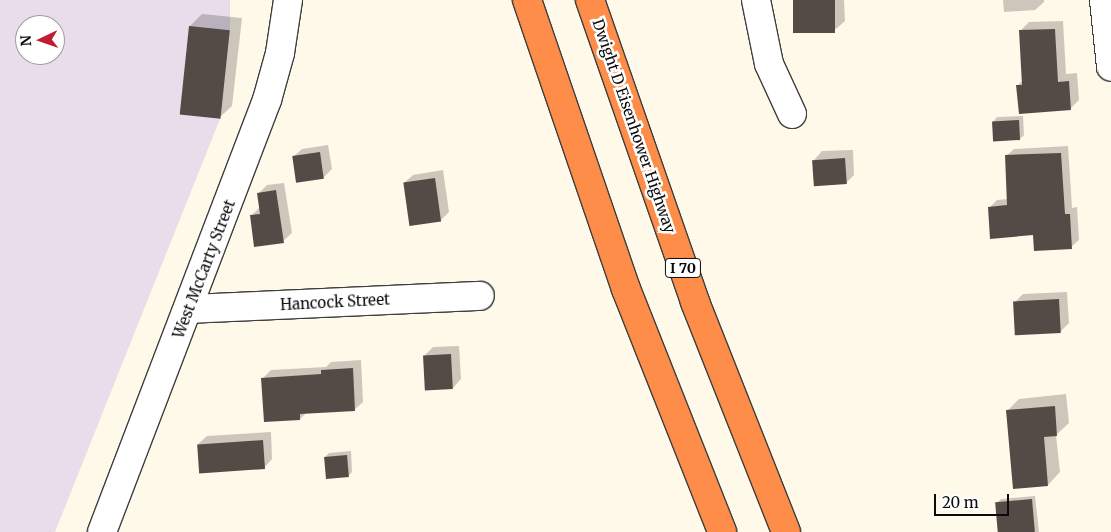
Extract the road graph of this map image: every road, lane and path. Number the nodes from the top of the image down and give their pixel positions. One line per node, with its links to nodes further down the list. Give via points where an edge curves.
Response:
1 (288, 0): 9 (street, West McCarty Street, via 280,53 267,100)
2 (527, 0): 11 (highway, via 636,314)
3 (590, 0): 12 (highway, Dwight D Eisenhower Highway / I 70, via 695,302)
4 (756, 0): 7 (street, via 769,64)
5 (1104, 0): 6 (street)
6 (1111, 67)
7 (792, 114)
8 (480, 296): 9 (street, Hancock Street)
9 (189, 309): 10 (street, West McCarty Street)
10 (102, 532)
11 (722, 532)
12 (786, 532)

